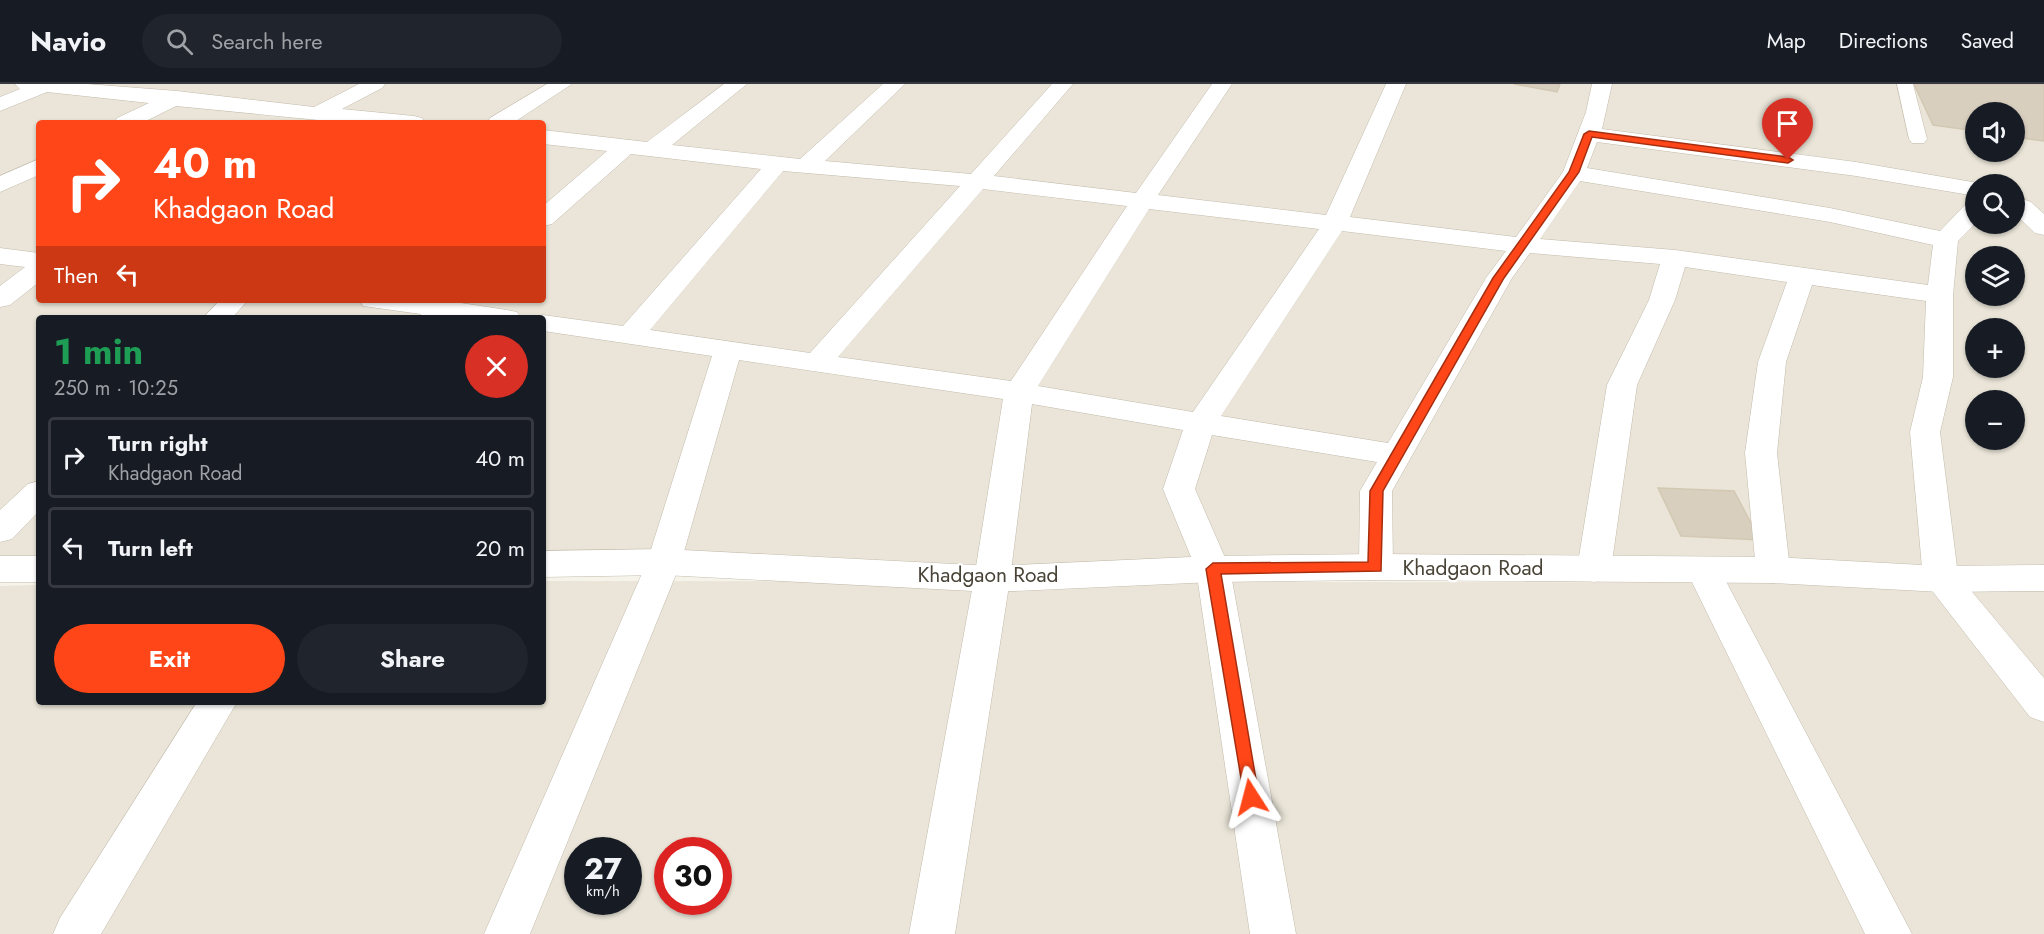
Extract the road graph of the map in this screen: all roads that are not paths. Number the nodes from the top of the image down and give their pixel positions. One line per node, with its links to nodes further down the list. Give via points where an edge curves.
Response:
1 (206, 84): 12 (street)
2 (375, 84): 14 (street)
3 (562, 84): 18 (street)
4 (737, 84): 23 (street)
5 (895, 84): 26 (street)
6 (1063, 84): 28 (street)
7 (1222, 84): 31 (street)
8 (1396, 84): 35 (street)
9 (1602, 84): 19 (street)
10 (1905, 84): 21 (lane)
11 (39, 85): 12 (street); 13 (street)
12 (175, 98): 14 (street); 15 (street)
13 (0, 105)
14 (320, 112): 16 (street); 17 (street)
15 (131, 120)
16 (305, 120)
17 (388, 120)
18 (503, 120)
19 (1589, 134): 27 (street); 30 (street)
20 (546, 136): 22 (street)
21 (1918, 139)
22 (628, 145): 23 (street); 33 (street)
23 (654, 148): 24 (street)
24 (778, 163): 26 (street); 52 (street)
25 (36, 167): 29 (street)
26 (805, 167): 28 (street)
27 (1574, 172): 37 (street, via 1818,213); 38 (street)
28 (975, 181): 31 (street); 54 (street)
29 (0, 185)
30 (1965, 187)
31 (1142, 201): 35 (street); 55 (street)
32 (2027, 206): 36 (street)
33 (546, 216)
34 (1965, 220): 37 (street)
35 (1335, 223): 38 (street); 56 (street)
36 (2044, 228)
37 (1946, 240): 44 (street)
38 (1522, 245): 40 (street); 57 (street)
39 (0, 256): 41 (street)
40 (1675, 258): 43 (street); 66 (street, via 1662,300 1622,385)
41 (36, 261)
42 (36, 271): 45 (street)
43 (1802, 277): 44 (street); 68 (street, via 1772,362 1761,453)
44 (1940, 295): 71 (street, via 1938,377 1925,432)
45 (0, 299)
46 (232, 303): 49 (street)
47 (395, 303): 48 (street)
48 (440, 309): 50 (street)
49 (219, 315)
50 (485, 315)
51 (546, 323): 52 (street)
52 (630, 336): 53 (street)
53 (728, 350): 54 (street); 60 (street)
54 (817, 363): 55 (street)
55 (1019, 392): 56 (street); 70 (street)
56 (1201, 423): 57 (street); 65 (street, via 1179,489)
57 (1396, 455): 62 (street, via 1376,491)
58 (36, 495): 59 (street)
59 (0, 530)
60 (664, 562): 61 (street, Khadgaon Road); 70 (street, Khadgaon Road); 75 (street)
61 (546, 564)
62 (1376, 567): 65 (street, Khadgaon Road); 66 (street, Khadgaon Road)
63 (0, 569): 64 (street)
64 (36, 569)
65 (1213, 569): 70 (street, Khadgaon Road); 77 (street)
66 (1594, 569): 67 (street, Khadgaon Road)
67 (1703, 570): 68 (street, Khadgaon Road); 78 (street)
68 (1773, 570): 71 (street, Khadgaon Road)
69 (2044, 578): 71 (street, Khadgaon Road)
70 (992, 579): 76 (street)
71 (1941, 579): 73 (street)
72 (216, 705): 74 (street)
73 (2044, 706)
74 (76, 934)
75 (507, 934)
76 (932, 934)
77 (1273, 934)
78 (1889, 934)

